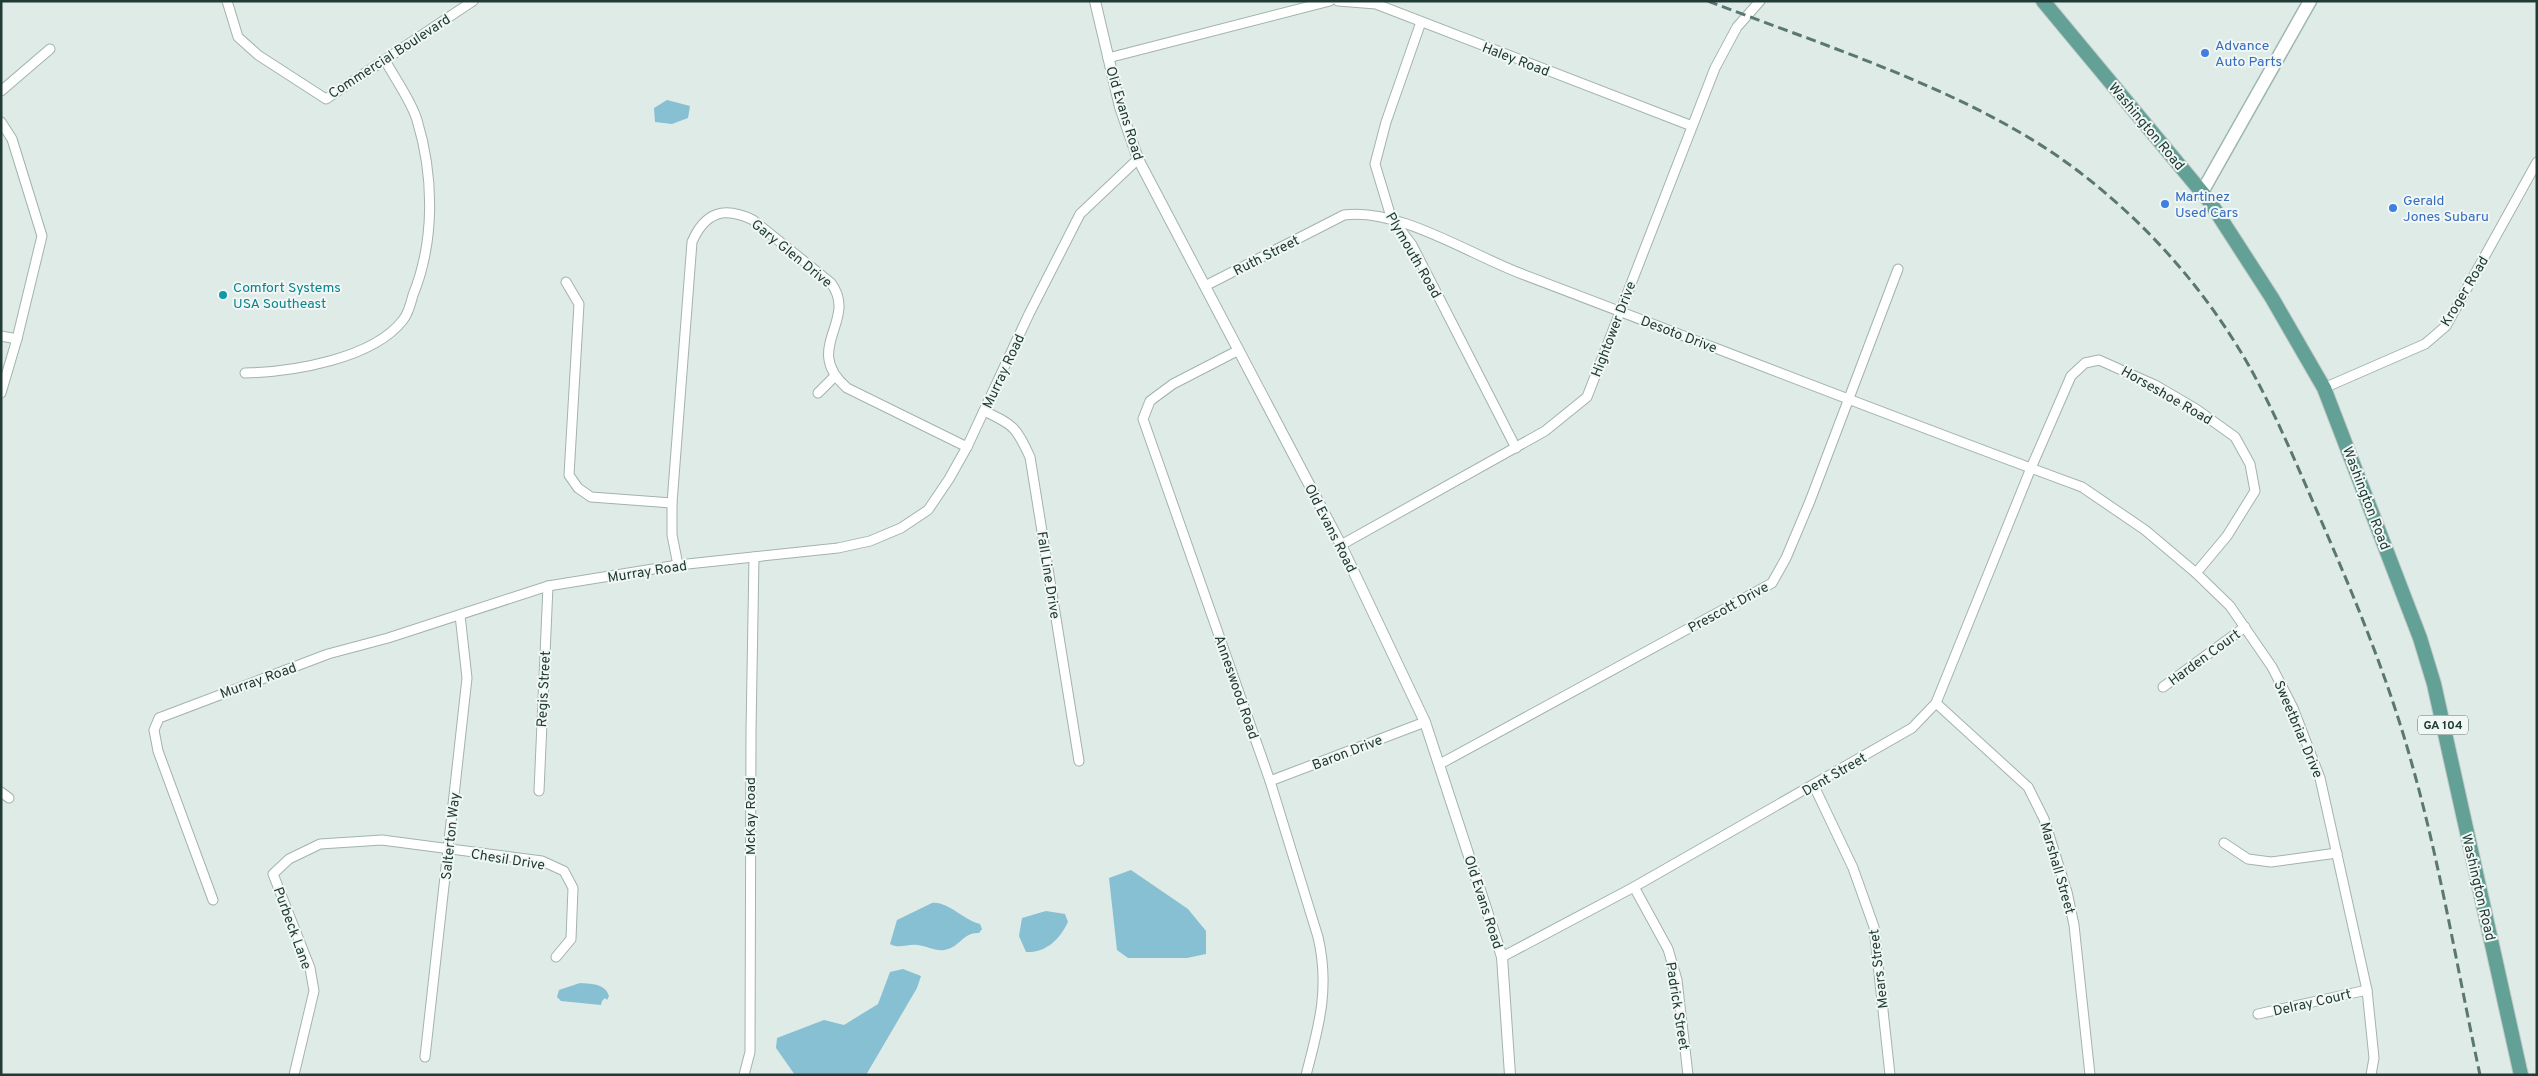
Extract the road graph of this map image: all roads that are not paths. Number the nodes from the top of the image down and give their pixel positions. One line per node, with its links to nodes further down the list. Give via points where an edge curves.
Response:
1 (227, 1): 12 (street, Commercial Boulevard, via 238,37 258,55 326,99)
2 (473, 1): 12 (street, Commercial Boulevard)
3 (1095, 1): 11 (street, Old Evans Road)
4 (1330, 1): 11 (street)
5 (1338, 1): 9 (street, Haley Road, via 1376,4)
6 (1760, 1): 15 (street, Hightower Drive, via 1724,48)
7 (2043, 1): 18 (main road, Washington Road / GA 104)
8 (2310, 1): 18 (main road)
9 (1421, 22): 15 (street, Haley Road); 19 (street, Plymouth Road, via 1375,164)
10 (50, 48): 13 (street)
11 (1108, 58): 16 (street, Old Evans Road)
12 (385, 60): 28 (street, via 416,119 427,168 430,219 421,277 404,319 379,342 345,356 298,367)
13 (1, 91)
14 (1, 122): 26 (street, via 12,139 42,236)
15 (1692, 126): 24 (street, Hightower Drive)
16 (1138, 159): 23 (street, Old Evans Road); 34 (street, Murray Road, via 1080,214)
17 (2537, 162): 30 (street, Kroger Road, via 2446,326 2425,344)
18 (2202, 192): 30 (main road, Washington Road / GA 104, via 2272,298)
19 (1391, 217): 20 (street, Desoto Drive, via 1361,212 1344,215); 24 (street, Desoto Drive, via 1516,272); 36 (street, Plymouth Road, via 1412,245)
20 (1327, 224): 23 (street, Ruth Street)
21 (1898, 269): 33 (street, Prescott Drive)
22 (566, 282): 38 (street, via 578,304 569,474 578,488 591,497)
23 (1205, 286): 27 (street, Old Evans Road)
24 (1620, 311): 33 (street, Desoto Drive); 36 (street, Hightower Drive, via 1587,397 1545,431)
25 (1, 336): 26 (street)
26 (17, 339): 31 (street)
27 (1238, 351): 39 (street, Old Evans Road); 51 (street, Anneswood Road, via 1173,384 1150,401 1143,419)
28 (245, 373)
29 (834, 378): 32 (street); 35 (street, via 847,388); 38 (street, Gary Glen Drive, via 828,363 839,294 831,283 753,220 740,214 716,214 698,227 692,242)
30 (2324, 388): 72 (main road, Washington Road / GA 104, via 2420,638 2434,684)
31 (1, 393)
32 (818, 393)
33 (1848, 399): 37 (street, Desoto Drive); 50 (street, Prescott Drive, via 1786,558 1772,583)
34 (984, 411): 35 (street, Murray Road); 49 (street, Fall Line Drive, via 1010,423 1021,436 1030,457)
35 (967, 447): 40 (street, Murray Road, via 928,510 901,528 870,541 838,548)
36 (1516, 448): 39 (street, Hightower Drive)
37 (2031, 468): 42 (street, Sweetbriar Drive, via 2082,487 2145,530); 42 (street, Horseshoe Road, via 2072,376 2085,364 2099,360 2117,366 2196,409 2236,438 2250,464 2255,491 2227,536); 47 (street, Dent Street)
38 (672, 503): 41 (street, via 672,535)
39 (1341, 545): 48 (street, Old Evans Road)
40 (754, 557): 41 (street, Murray Road); 65 (street, McKay Road, via 750,740 750,1052)
41 (678, 566): 43 (street, Murray Road)
42 (2196, 573): 45 (street, Sweetbriar Drive, via 2230,606)
43 (548, 586): 44 (street, Murray Road); 53 (street, Regis Street)
44 (460, 615): 55 (street, Salterton Way, via 467,678); 58 (street, Murray Road, via 328,654 159,718 154,730 158,752)
45 (2245, 627): 46 (street, Harden Court); 56 (street, Sweetbriar Drive, via 2272,667 2293,708 2320,778)
46 (2163, 687)
47 (1936, 704): 52 (street, Dent Street, via 1912,728); 70 (street, Marshall Street, via 2028,787 2044,819 2065,884 2074,925)
48 (1425, 722): 50 (street, Old Evans Road); 51 (street, Baron Drive)
49 (1079, 761)
50 (1440, 764): 60 (street, Old Evans Road)
51 (1270, 781): 66 (street, Anneswood Road, via 1324,961 1322,1010)
52 (1814, 786): 57 (street, Dent Street); 69 (street, Mears Street, via 1853,868 1874,927)
53 (539, 791)
54 (2224, 843): 56 (street, via 2248,859 2271,862)
55 (448, 850): 59 (street, Chesil Drive, via 542,861 564,871 573,888 571,939); 63 (street, Salterton Way); 64 (street, Purbeck Lane, via 382,840 320,844 289,859 274,874 310,968 314,992)
56 (2337, 853): 61 (street, Sweetbriar Drive)
57 (1634, 887): 60 (street, Dent Street); 68 (street, Padrick Street, via 1668,949 1677,980)
58 (214, 900)
59 (556, 957)
60 (1502, 958): 67 (street, Old Evans Road)
61 (2367, 990): 62 (street, Delray Court); 71 (street, Sweetbriar Drive, via 2374,1058)
62 (2258, 1014)
63 (425, 1058)
64 (294, 1075)
65 (744, 1075)
66 (1306, 1075)
67 (1510, 1075)
68 (1688, 1075)
69 (1890, 1075)
70 (2090, 1075)
71 (2371, 1075)
72 (2521, 1075)

